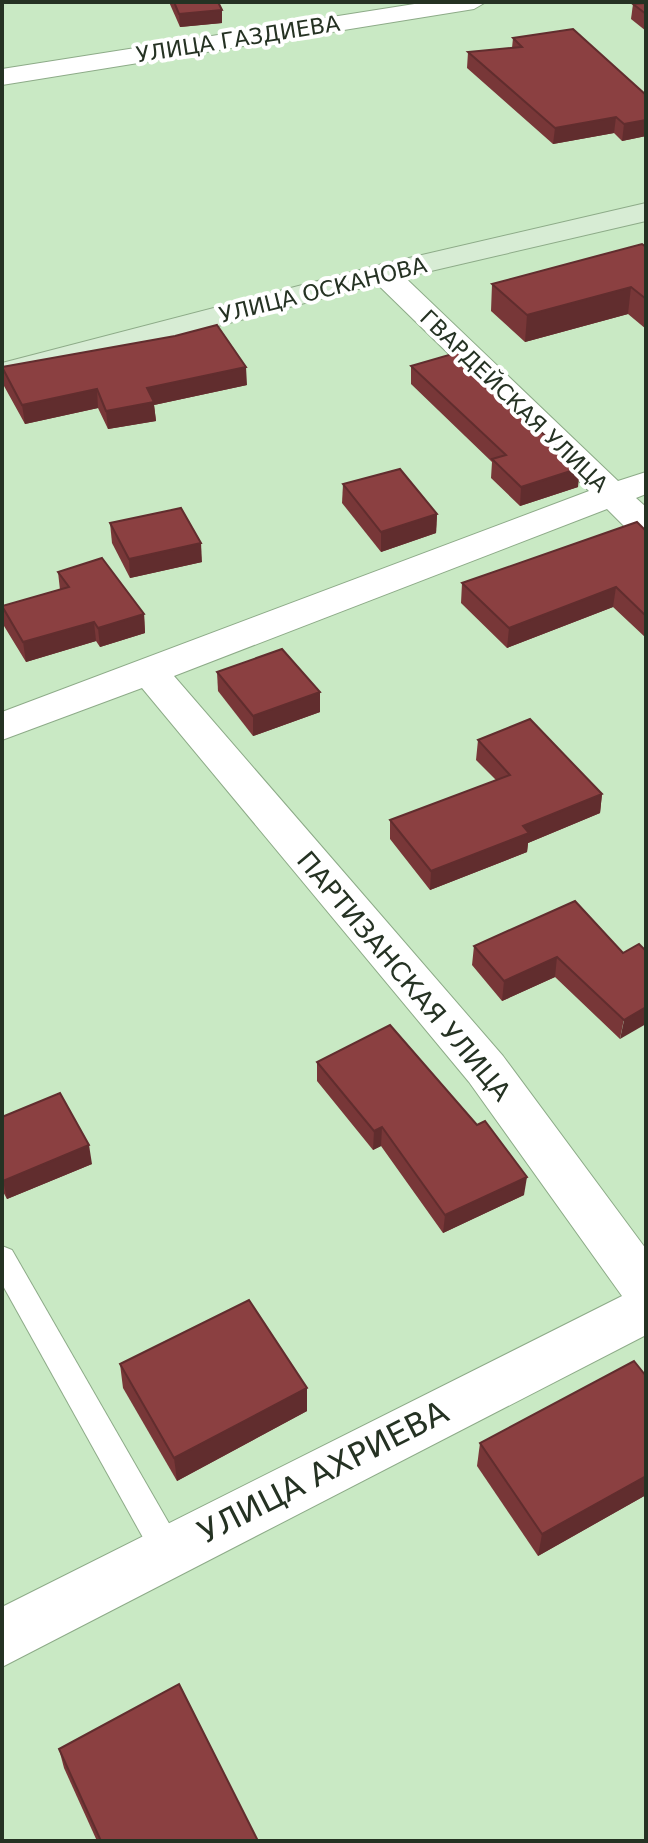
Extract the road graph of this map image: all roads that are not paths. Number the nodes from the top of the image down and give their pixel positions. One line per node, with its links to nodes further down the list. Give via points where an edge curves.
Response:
1 (474, 2): 2 (street, УЛИЦА ГАЗДИЕВА)
2 (2, 77)
3 (646, 212): 4 (main road, УЛИЦА ОСКАНОВА)
4 (383, 273): 5 (main road, УЛИЦА ОСКАНОВА); 7 (street, ГВАРДЕЙСКАЯ УЛИЦА)
5 (2, 373)
6 (646, 482): 7 (street)
7 (610, 496): 8 (street, ГВАРДЕЙСКАЯ УЛИЦА); 9 (street)
8 (646, 527)
9 (150, 673): 10 (street); 12 (street, ПАРТИЗАНСКАЯ УЛИЦА, via 486,1069)
10 (2, 727)
11 (2, 1258): 14 (lane)
12 (646, 1289)
13 (646, 1309): 14 (street, УЛИЦА АХРИЕВА)
14 (167, 1550): 15 (street, УЛИЦА АХРИЕВА)
15 (2, 1638)

